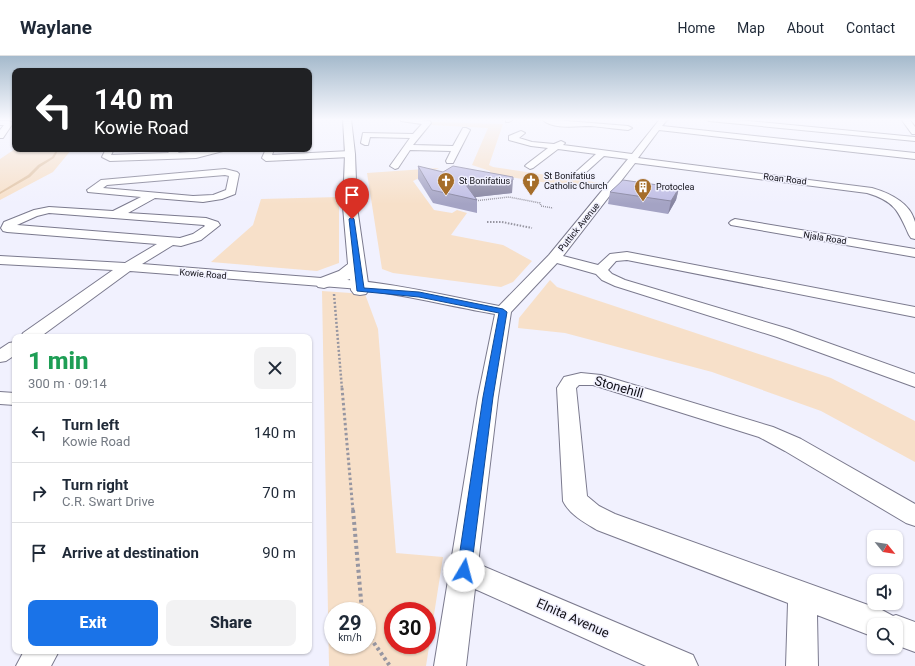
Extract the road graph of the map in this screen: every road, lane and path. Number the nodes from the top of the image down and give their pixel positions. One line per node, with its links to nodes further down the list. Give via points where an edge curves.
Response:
1 (350, 147): 15 (street)
2 (407, 147): 20 (street)
3 (418, 147): 9 (street)
4 (556, 147): 21 (street)
5 (569, 147): 14 (street, Roan Road)
6 (607, 147): 14 (street)
7 (640, 147): 18 (street, Puttick Avenue)
8 (832, 147): 17 (street)
9 (456, 149): 19 (street)
10 (108, 152): 16 (street, via 106,156 110,158)
11 (174, 152): 16 (street)
12 (208, 152): 16 (street)
13 (269, 152): 15 (street, via 266,158)
14 (602, 152): 18 (street, Roan Road); 22 (street)
15 (350, 154): 36 (street, via 350,207)
16 (170, 156)
17 (915, 156)
18 (633, 158): 30 (street, Roan Road, via 868,190 898,202); 33 (street, Puttick Avenue)
19 (450, 161)
20 (395, 166)
21 (530, 166)
22 (580, 173)
23 (153, 195): 23 (street, via 92,190 105,182 118,180 226,172 234,174 232,192 222,196 198,199); 26 (street)
24 (472, 201): 25 (path, via 509,197)
25 (552, 208)
26 (115, 216): 31 (street, via 214,224 197,237); 31 (street, via 44,210 8,225 7,228)
27 (487, 222): 29 (path)
28 (735, 223): 32 (street, Njala Road)
29 (532, 228)
30 (915, 235)
31 (175, 242): 38 (street)
32 (915, 253)
33 (554, 258): 37 (street); 41 (street, Puttick Avenue)
34 (0, 260): 38 (street, Kowie Road)
35 (0, 264): 38 (street, Kowie Road)
36 (357, 265): 39 (street); 40 (street)
37 (601, 271): 42 (street, via 613,257 627,256); 46 (street, via 620,283 783,333)
38 (125, 273): 39 (street, Kowie Road); 43 (street)
39 (329, 286): 40 (street, Kowie Road); 52 (path)
40 (360, 288): 41 (street, Kowie Road, via 392,294 405,293)
41 (503, 312): 50 (street, via 488,397)
42 (915, 312)
43 (34, 334)
44 (12, 349): 45 (street)
45 (0, 357)
46 (915, 381)
47 (0, 398): 48 (street)
48 (12, 400)
49 (915, 516): 51 (street, Stonehill, via 766,432 594,379 572,380 567,385 565,389 575,501 582,508 606,522)
50 (464, 571): 60 (street); 61 (street, Elnita Avenue)
51 (802, 596): 53 (street, Stonehill); 62 (street)
52 (361, 602)
53 (867, 620)
54 (903, 633): 55 (street)
55 (915, 637)
56 (376, 647): 59 (path)
57 (41, 654): 58 (street)
58 (32, 666)
59 (390, 666)
60 (450, 666)
61 (682, 666)
62 (802, 666)

